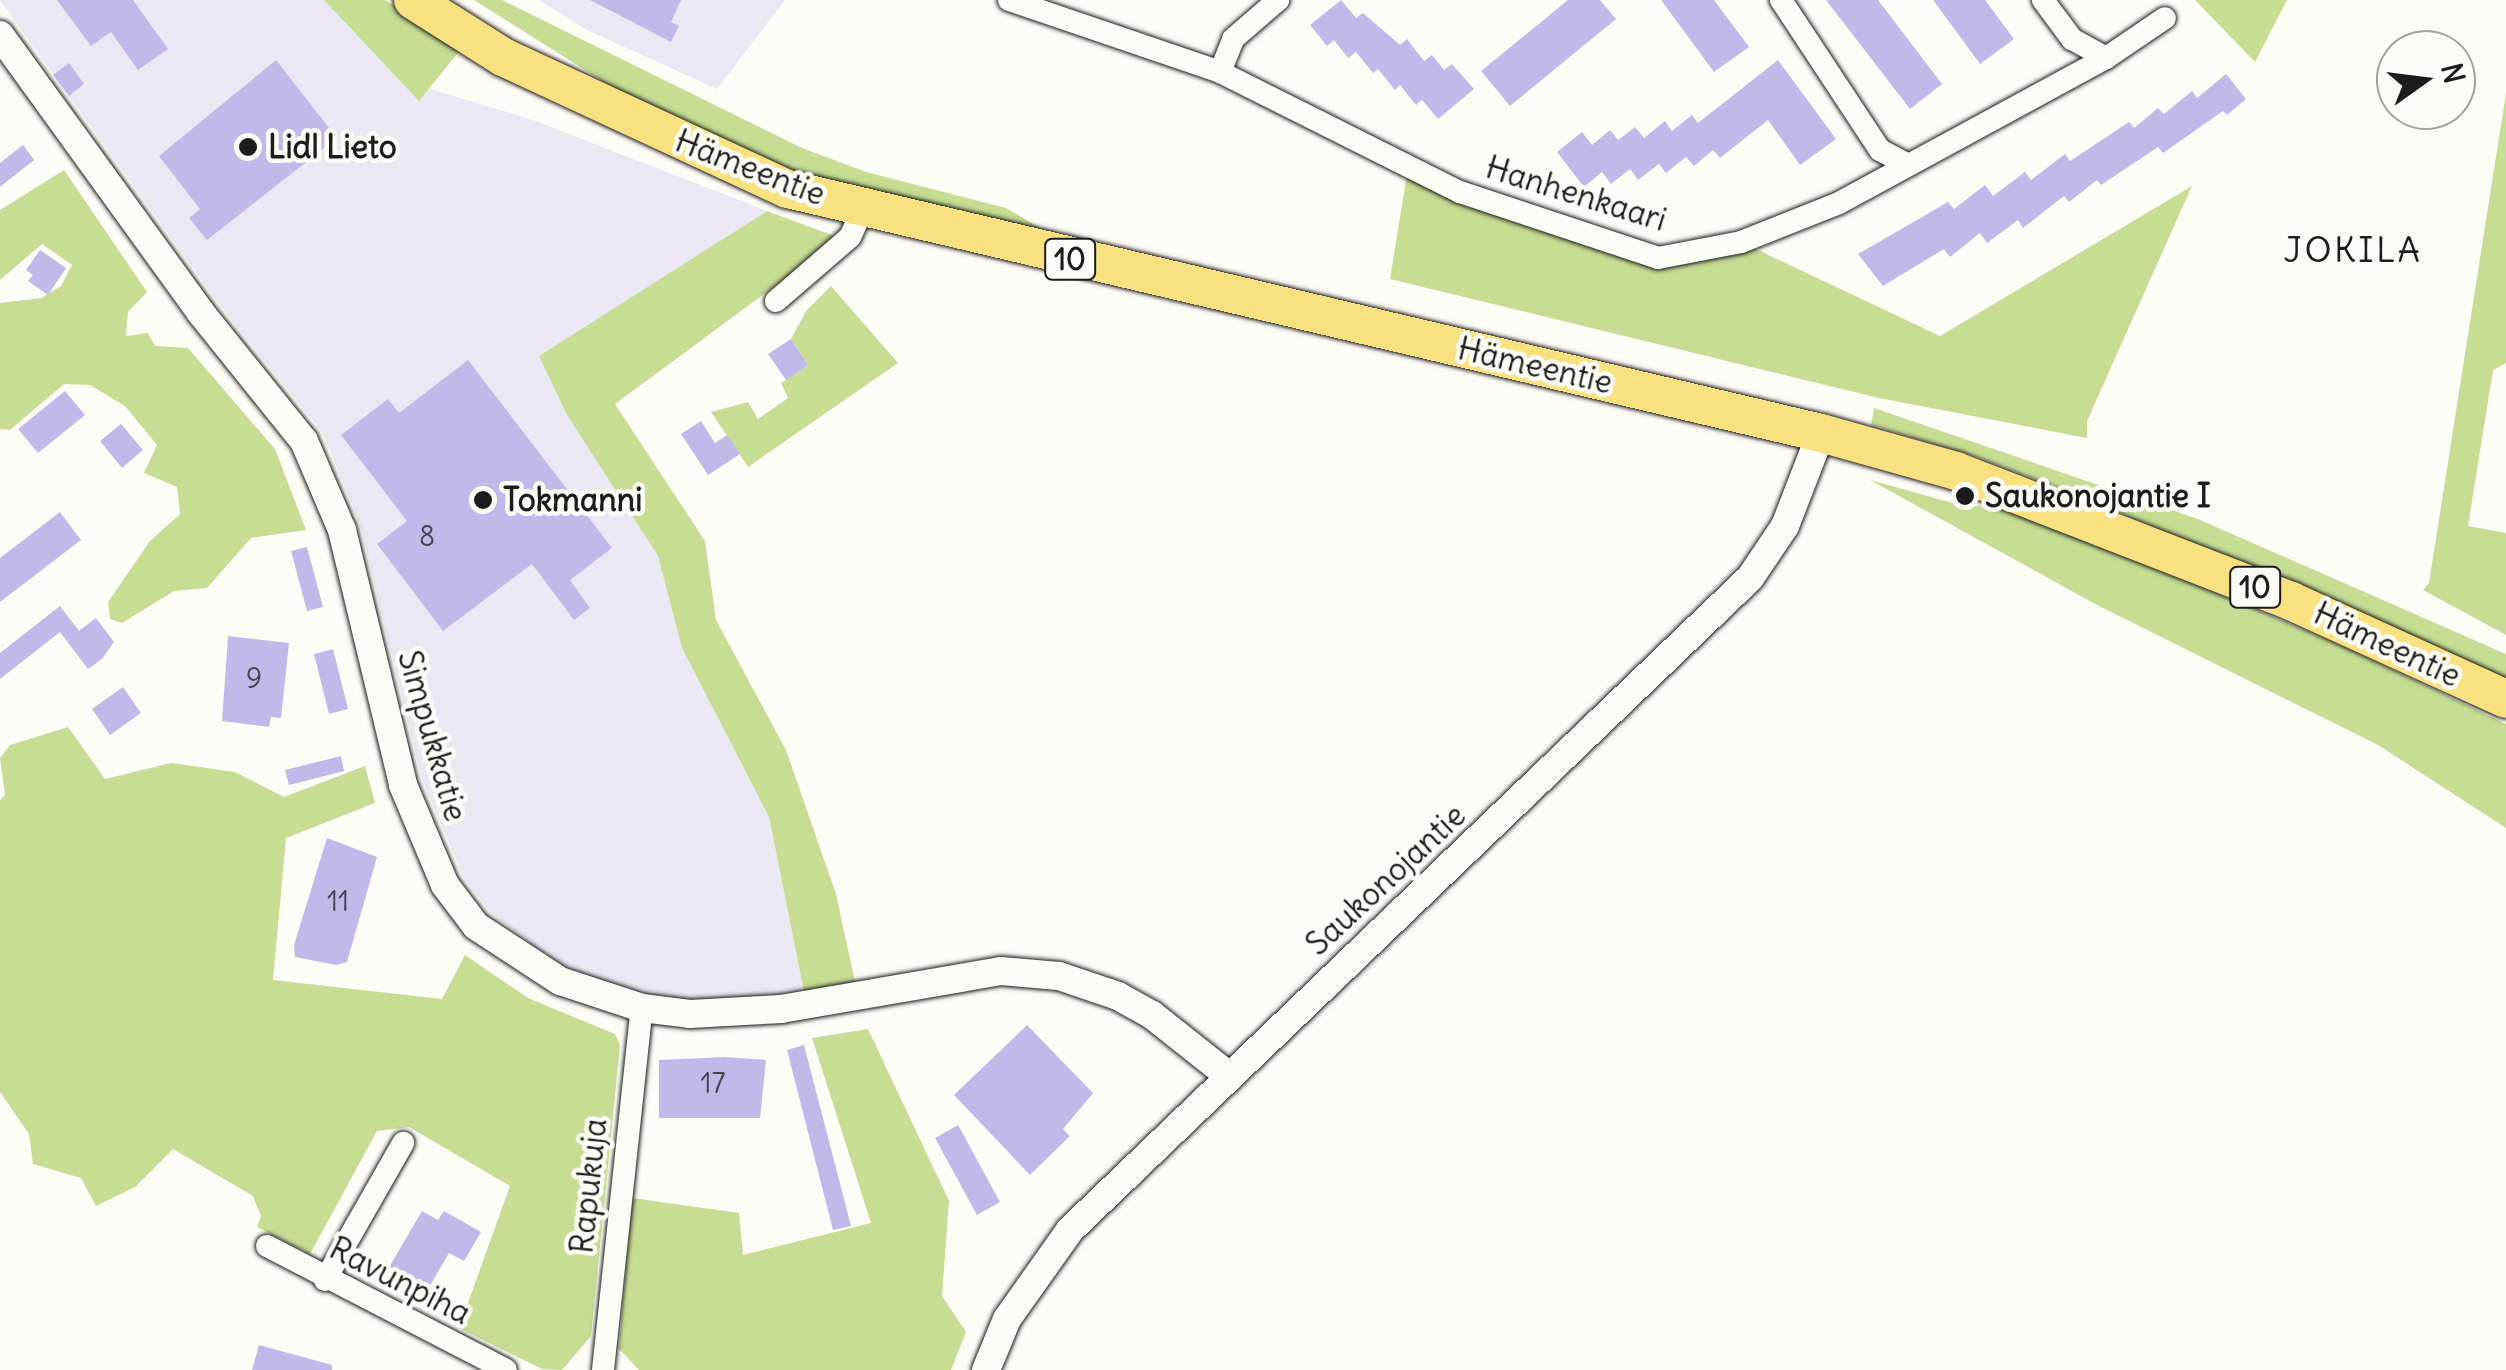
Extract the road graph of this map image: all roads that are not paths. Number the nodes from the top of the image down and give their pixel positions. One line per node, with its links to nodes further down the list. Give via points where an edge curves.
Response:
1 (414, 0): 11 (highway, Hämeentie / 10, via 503,57)
2 (452, 0): 11 (highway, Hämeentie / 10, via 516,42)
3 (1008, 0): 10 (street, Hanhenkaari)
4 (1278, 0): 10 (street, via 1233,39)
5 (1781, 0): 12 (street, via 1880,150)
6 (2043, 0): 9 (street, via 2072,40)
7 (2166, 18): 9 (street, Hanhenkaari)
8 (0, 35): 17 (street, Simpukkatie, via 201,313 304,441 325,480 403,784 445,885 476,926 509,952 560,981)
9 (2106, 58): 12 (street, Hanhenkaari)
10 (1220, 72): 12 (street, Hanhenkaari, via 1460,192 1658,258 1697,255 1793,224)
11 (550, 77): 13 (highway, Hämeentie / 10, via 770,181)
12 (1908, 165)
13 (863, 210): 14 (street, via 850,237); 15 (highway, Hämeentie / 10)
14 (776, 302)
15 (1821, 433): 16 (highway, Hämeentie / 10, via 2046,501); 18 (street, Saukonojantie, via 1785,526 1750,578)
16 (2506, 700)
17 (642, 1008): 18 (street, Simpukkatie, via 690,1014 782,1009 1028,972 1118,996); 23 (street, Rapukuja)
18 (1230, 1076): 24 (street, Saukonojantie, via 1040,1264)
19 (403, 1143): 21 (street)
20 (267, 1246): 21 (street, Ravunpiha)
21 (325, 1280): 22 (street, Ravunpiha)
22 (506, 1370)
23 (602, 1370)
24 (986, 1370)

